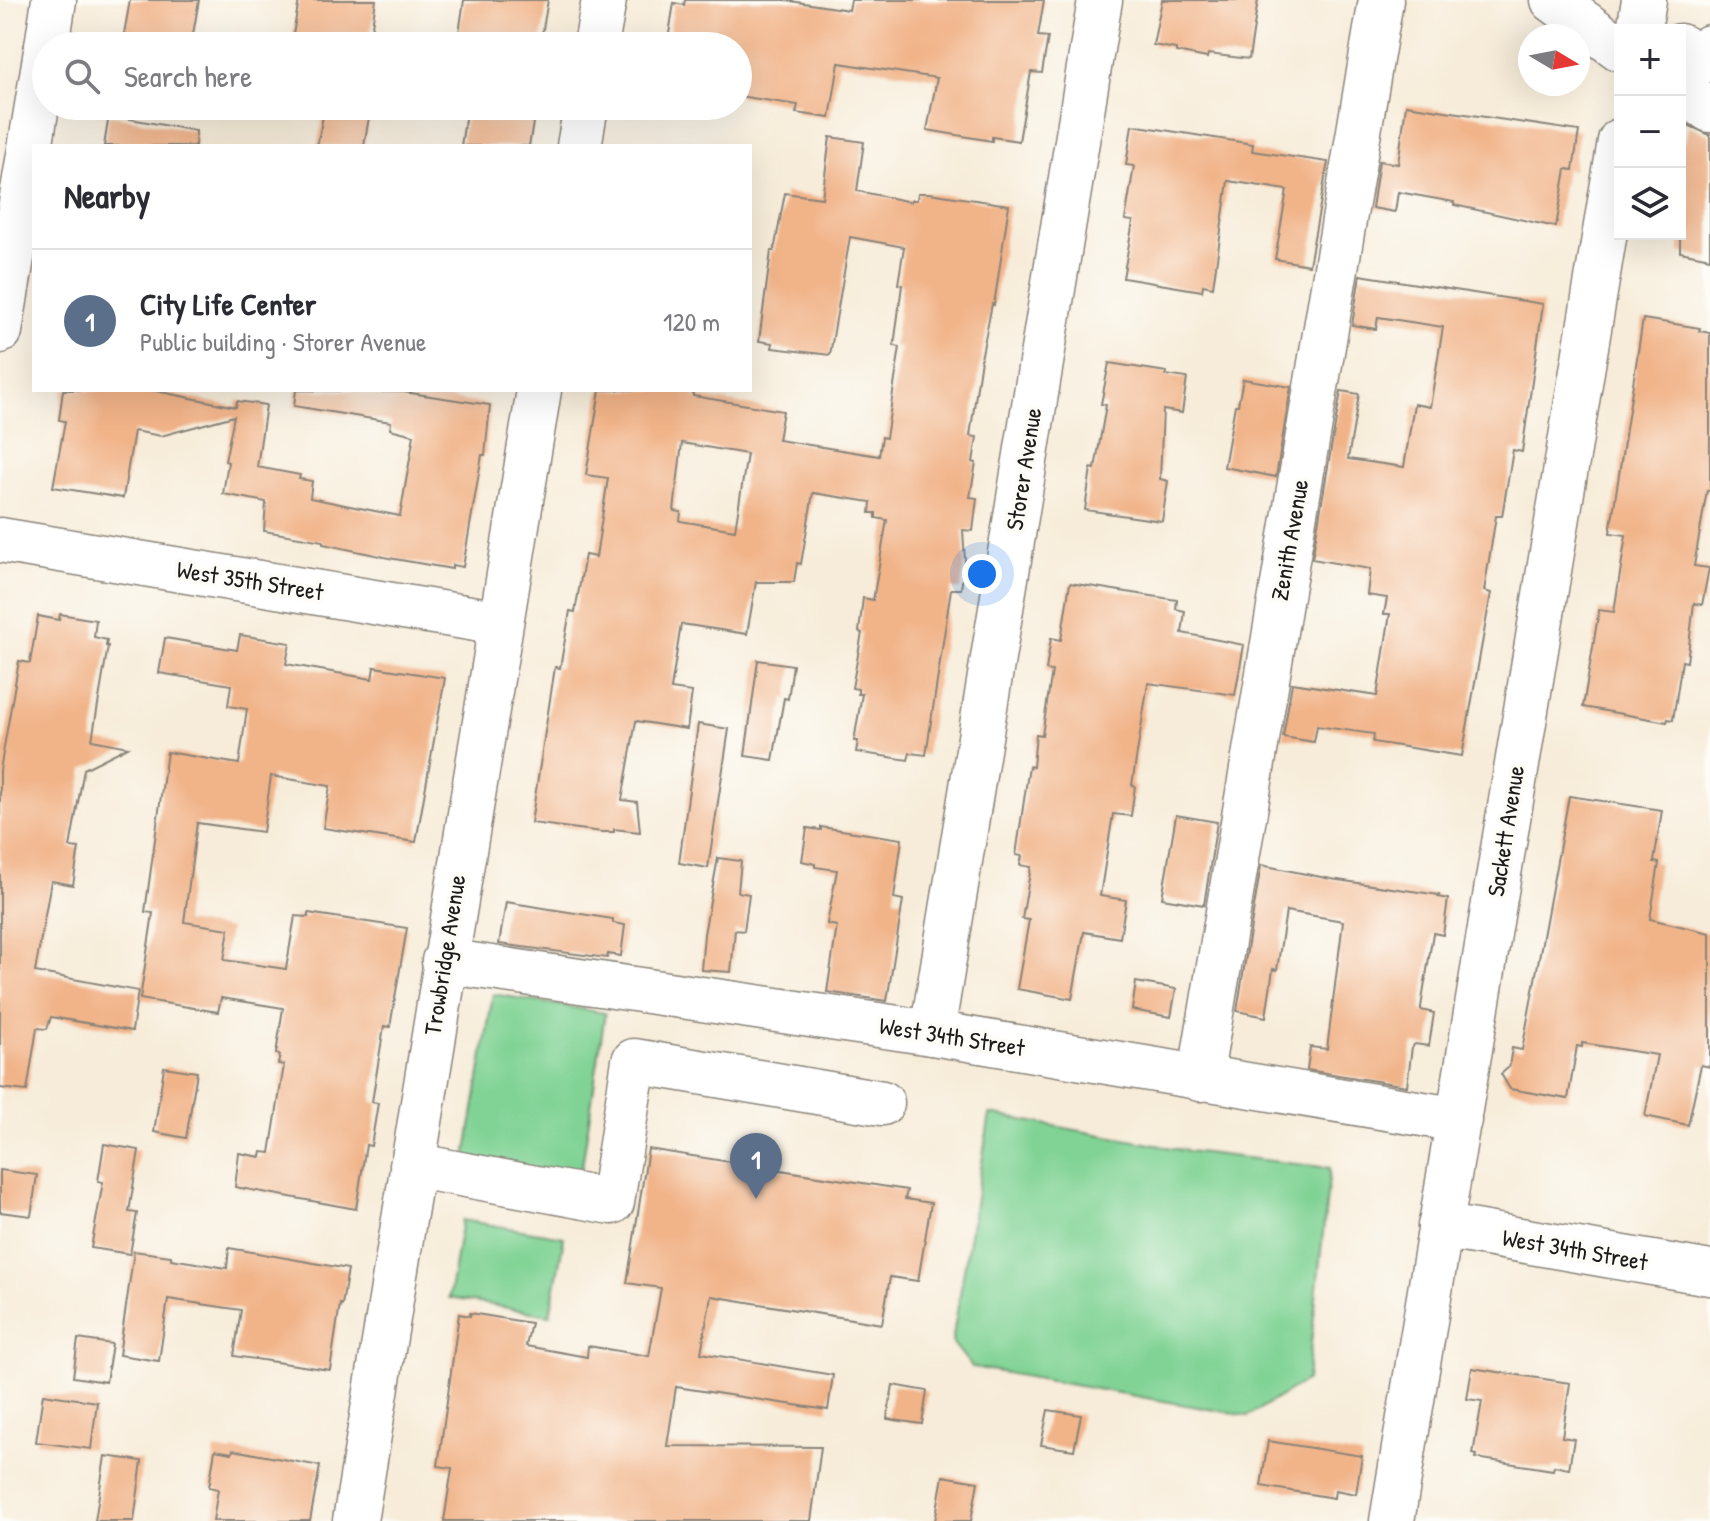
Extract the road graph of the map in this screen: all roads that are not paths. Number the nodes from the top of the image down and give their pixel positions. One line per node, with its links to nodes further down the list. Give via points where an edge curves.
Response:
1 (54, 0): 7 (street)
2 (604, 0): 8 (street)
3 (1100, 0): 22 (street, Storer Avenue)
4 (1381, 0): 23 (street, Zenith Avenue)
5 (1553, 0): 6 (street)
6 (1633, 24)
7 (49, 32)
8 (598, 32)
9 (1710, 47): 10 (street, via 1702,61)
10 (1686, 50)
11 (1686, 94): 12 (street)
12 (1710, 110)
13 (34, 120): 17 (street)
14 (584, 120): 15 (street)
15 (579, 144)
16 (1616, 168): 25 (street, Sackett Avenue)
17 (0, 331)
18 (539, 392): 20 (street, Trowbridge Avenue)
19 (0, 540): 20 (street, West 35th Street)
20 (500, 623): 21 (street, Trowbridge Avenue)
21 (444, 961): 22 (street, West 34th Street); 26 (street, Trowbridge Avenue)
22 (932, 1033): 23 (street, West 34th Street)
23 (1200, 1079): 25 (street, West 34th Street)
24 (882, 1103): 26 (street, via 634,1061 612,1202)
25 (1459, 1120): 27 (street, Sackett Avenue)
26 (412, 1165): 29 (street, Trowbridge Avenue)
27 (1440, 1226): 28 (street, West 34th Street); 30 (street, Sackett Avenue)
28 (1710, 1273)
29 (355, 1521)
30 (1392, 1521)

